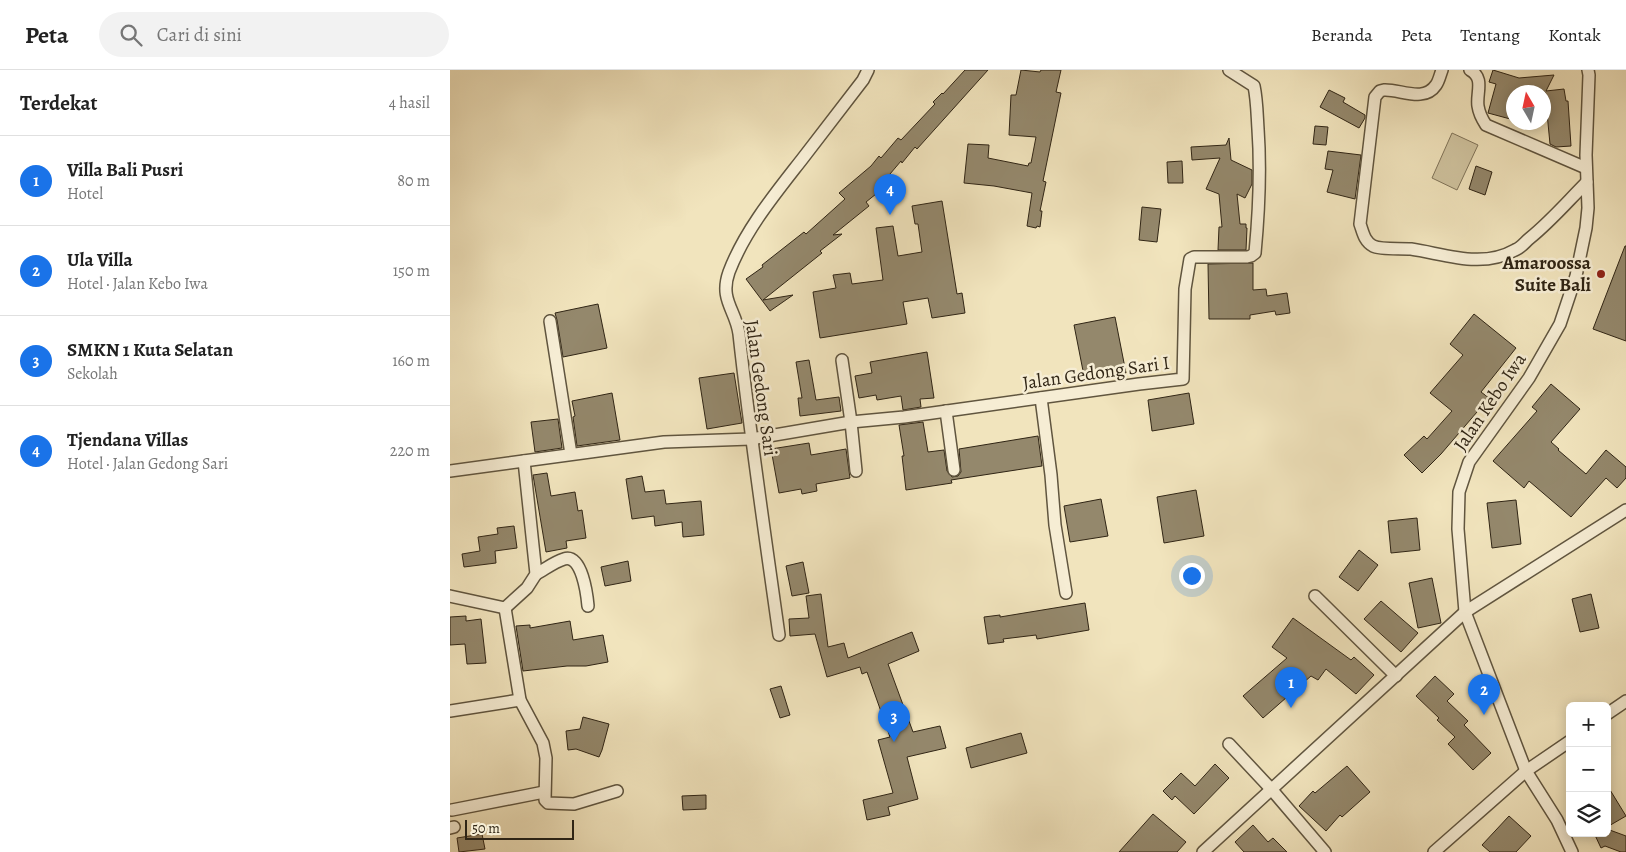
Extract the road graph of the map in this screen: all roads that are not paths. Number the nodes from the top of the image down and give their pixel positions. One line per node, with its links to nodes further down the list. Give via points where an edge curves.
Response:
1 (868, 70): 13 (street, Jalan Gedong Sari, via 767,204 729,273 725,286 727,302 738,327)
2 (1229, 70): 10 (street, Jalan Gedong Sari I, via 1254,86 1256,96 1260,200 1255,253 1251,256 1190,259 1185,289 1183,379)
3 (1442, 70): 7 (street, via 1429,92 1413,94 1384,90 1375,97 1360,224 1368,243 1375,247 1412,249 1452,258 1475,260 1498,256 1516,250 1541,230)
4 (1470, 70): 6 (street, via 1478,78 1478,106 1486,125)
5 (1590, 72): 6 (street, Jalan Kebo Iwa)
6 (1586, 168): 7 (street, Jalan Kebo Iwa)
7 (1586, 182): 26 (street, Jalan Kebo Iwa, via 1586,228 1576,276 1560,324 1529,378 1469,462 1460,492 1458,529)
8 (550, 321): 14 (street)
9 (842, 360): 12 (street)
10 (1041, 398): 11 (street, Jalan Gedong Sari I); 21 (street)
11 (946, 411): 12 (street, Jalan Gedong Sari I); 16 (street)
12 (851, 422): 13 (street, Jalan Gedong Sari I); 18 (street)
13 (751, 439): 14 (street, Jalan Gedong Sari I, via 664,442); 27 (street, Jalan Gedong Sari)
14 (571, 454): 15 (street, Jalan Gedong Sari I)
15 (524, 462): 17 (street, Jalan Gedong Sari I); 20 (street)
16 (954, 470)
17 (450, 471)
18 (856, 471)
19 (1626, 510): 26 (street)
20 (536, 574): 24 (street, via 564,559 573,560 583,578); 25 (street, via 527,588)
21 (1066, 592)
22 (450, 596): 25 (street)
23 (1315, 596): 28 (street)
24 (588, 606)
25 (505, 608): 29 (street)
26 (1465, 612): 28 (street); 35 (street, Jalan Kebo Iwa)
27 (779, 635)
28 (1396, 676): 36 (street)
29 (520, 700): 31 (street); 38 (street, via 543,743 546,758)
30 (1626, 701): 32 (street)
31 (450, 711)
32 (1611, 711)
33 (1566, 743): 35 (street)
34 (1230, 744): 36 (street)
35 (1526, 772): 42 (street); 43 (street, Jalan Kebo Iwa, via 1557,820)
36 (1272, 790): 40 (street); 41 (street)
37 (617, 791): 38 (street, via 574,804 548,803)
38 (544, 792): 39 (street)
39 (452, 810)
40 (1203, 852)
41 (1325, 852)
42 (1434, 852)
43 (1572, 852)

